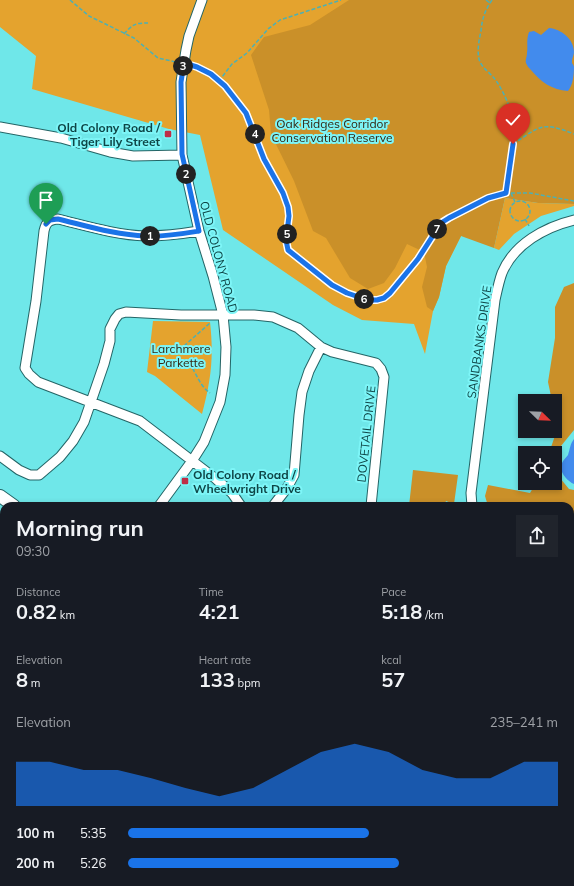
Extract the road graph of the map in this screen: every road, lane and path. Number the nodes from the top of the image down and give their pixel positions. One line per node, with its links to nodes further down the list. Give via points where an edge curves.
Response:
1 (70, 0): 8 (path, via 89,16)
2 (202, 0): 9 (street, OLD COLONY ROAD, via 189,36)
3 (341, 0): 10 (path, via 280,20 268,29 247,53 232,64)
4 (486, 0): 6 (path)
5 (492, 0): 6 (path)
6 (490, 3): 13 (path, via 482,19 479,60 495,79 510,108)
7 (148, 23): 8 (path, via 137,23)
8 (124, 34): 9 (path, via 134,38 158,58)
9 (184, 63): 10 (path, via 204,70); 14 (street, OLD COLONY ROAD, via 181,82)
10 (219, 81): 15 (path, via 246,113 264,159 283,193 289,216 286,240 288,250 332,285 347,293 368,300 384,298 418,259 441,223 488,198)
11 (0, 127): 14 (street, via 61,138 133,156)
12 (574, 134): 13 (path, via 548,126 538,127)
13 (513, 144): 15 (path)
14 (182, 154): 22 (street, OLD COLONY ROAD)
15 (506, 193): 16 (path)
16 (510, 193): 17 (path, via 530,193); 18 (path)
17 (574, 201)
18 (515, 202): 19 (path, via 523,201 529,206 530,212); 19 (path, via 510,208 512,217 520,221)
19 (525, 219): 21 (path)
20 (574, 220): 38 (street, SANDBANKS DRIVE, via 535,236 514,254 502,273 495,300)
21 (529, 226)
22 (199, 231): 23 (street, OLD COLONY ROAD); 29 (street, via 146,236 114,233 58,219 50,220 46,224 25,368 38,382)
23 (223, 315): 26 (street, DOVETAIL DRIVE, via 273,317 298,328); 29 (street, DOVETAIL DRIVE, via 126,312 119,314 110,329 110,341); 31 (street, OLD COLONY ROAD, via 226,347 225,375 220,402 204,442)
24 (212, 322): 25 (path)
25 (184, 346)
26 (321, 347): 36 (street, via 302,392 294,475); 37 (street, DOVETAIL DRIVE, via 376,363 384,377)
27 (184, 360): 28 (path)
28 (210, 393)
29 (91, 402): 30 (street, via 84,422 73,441 60,457 39,475 30,475 19,470); 31 (street, via 140,422)
30 (0, 456)
31 (192, 461): 34 (street, OLD COLONY ROAD); 35 (street, via 232,493)
32 (0, 496): 33 (main road)
33 (8, 502)
34 (162, 502)
35 (238, 502)
36 (276, 502)
37 (371, 502)
38 (472, 502)
39 (574, 826): 40 (path)
40 (574, 836)

